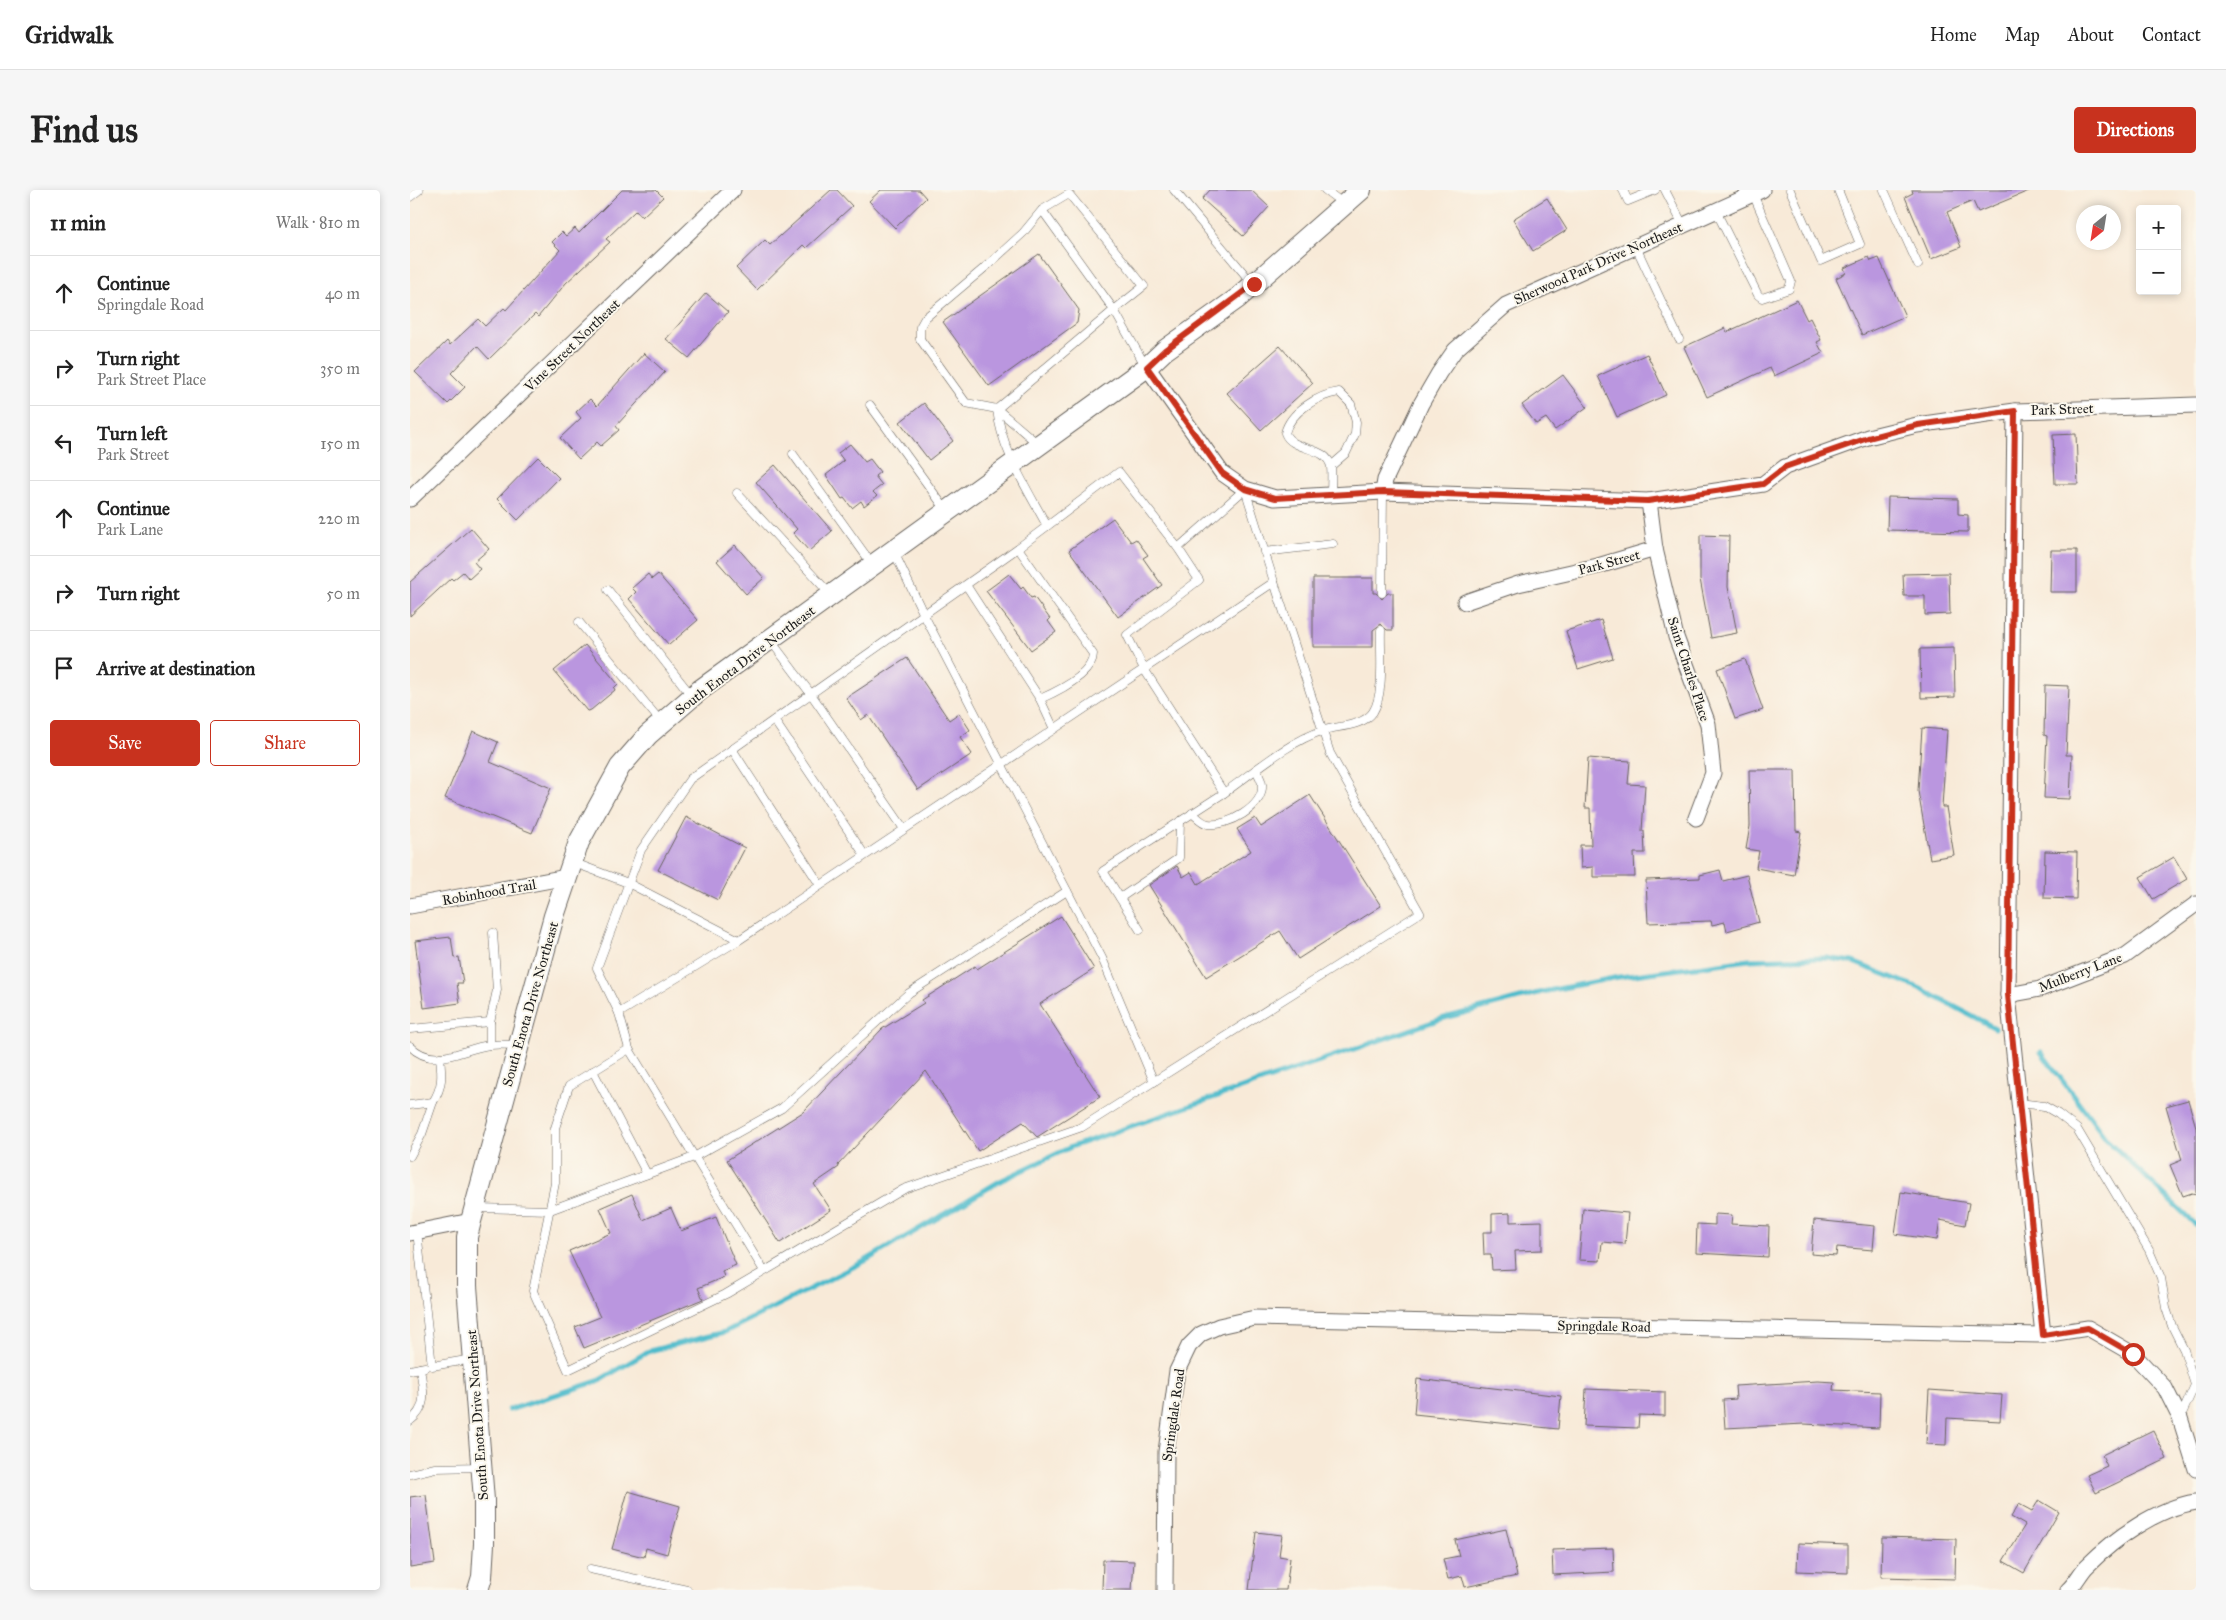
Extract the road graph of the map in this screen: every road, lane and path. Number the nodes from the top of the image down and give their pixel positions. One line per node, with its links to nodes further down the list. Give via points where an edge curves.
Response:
1 (419, 190): 13 (lane)
2 (733, 190): 36 (street, Vine Street Northeast)
3 (1174, 190): 20 (lane)
4 (1325, 190): 14 (lane)
5 (1361, 190): 14 (main road, South Enota Drive Northeast)
6 (1623, 190): 7 (lane, via 1628,201)
7 (1655, 190)
8 (1665, 190): 17 (lane)
9 (1790, 190): 10 (lane, via 1821,261 1860,244)
10 (1838, 190)
11 (1884, 190): 19 (lane)
12 (1758, 192): 16 (street, Sherwood Park Drive Northeast); 16 (lane, via 1791,281 1789,289 1767,298 1758,295)
13 (410, 197)
14 (1344, 204): 20 (main road, South Enota Drive Northeast)
15 (1042, 210): 21 (lane); 21 (lane, via 1069,194 1144,286); 26 (lane, via 1023,233 925,318 920,327 920,339 966,403)
16 (1716, 211): 17 (street, Sherwood Park Drive Northeast)
17 (1683, 225): 18 (street, Sherwood Park Drive Northeast)
18 (1636, 247): 22 (lane); 33 (street, Sherwood Park Drive Northeast, via 1506,305 1455,350 1421,404)
19 (1918, 265)
20 (1254, 284): 23 (main road, South Enota Drive Northeast)
21 (1114, 310): 23 (lane); 26 (lane)
22 (1679, 338)
23 (1147, 367): 28 (main road, South Enota Drive Northeast); 32 (street, via 1222,473)
24 (870, 405): 38 (lane)
25 (2196, 405): 27 (street, Park Street)
26 (997, 409): 28 (lane); 30 (lane, via 998,425)
27 (2015, 411): 37 (street, Park Street, via 1918,425 1868,438 1785,467 1763,484); 84 (street)
28 (1039, 445): 30 (main road, South Enota Drive Northeast)
29 (793, 454): 46 (lane)
30 (1014, 463): 38 (main road, South Enota Drive Northeast); 39 (lane)
31 (1331, 466): 31 (lane, via 1346,454 1355,434 1356,422 1351,404 1338,392 1326,394 1293,417 1285,434 1292,442 1327,458); 35 (lane)
32 (1245, 489): 35 (street, via 1275,498); 42 (lane); 45 (lane)
33 (1383, 492): 35 (street); 37 (street); 50 (lane)
34 (737, 493): 51 (lane)
35 (1331, 495)
36 (410, 499)
37 (1648, 501): 43 (street, Park Street)
38 (948, 512): 44 (main road, South Enota Drive Northeast)
39 (1047, 526): 41 (lane); 42 (lane, via 1119,472)
40 (1333, 544): 45 (lane)
41 (1018, 548): 48 (lane); 60 (lane, via 1093,654 1088,669 1066,686)
42 (1178, 548): 57 (lane, via 1199,580 1127,635)
43 (1655, 549): 52 (street, Park Street, via 1518,584); 70 (street, Saint Charles Place, via 1676,637 1708,724 1713,773)
44 (894, 551): 46 (main road, South Enota Drive Northeast); 53 (lane)
45 (1264, 552): 47 (lane)
46 (873, 566): 51 (main road, South Enota Drive Northeast)
47 (1274, 582): 57 (lane); 64 (lane)
48 (966, 585): 53 (lane); 60 (lane)
49 (608, 590): 59 (lane)
50 (1382, 593)
51 (831, 596): 56 (main road, South Enota Drive Northeast)
52 (1466, 602)
53 (924, 614): 58 (lane); 66 (lane)
54 (579, 622): 62 (lane)
55 (1381, 630): 64 (lane, via 1379,697 1372,713 1364,720)
56 (769, 640): 58 (lane); 59 (main road, South Enota Drive Northeast)
57 (1144, 669): 63 (lane); 68 (lane)
58 (811, 694): 61 (lane); 72 (lane)
59 (692, 697): 62 (main road, South Enota Drive Northeast)
60 (1040, 699): 63 (lane)
61 (774, 720): 65 (lane); 73 (lane)
62 (662, 723): 74 (main road, South Enota Drive Northeast, via 620,767 579,842)
63 (1054, 729): 66 (lane)
64 (1323, 731): 67 (lane, via 1300,741); 94 (lane, via 1330,753 1420,913)
65 (732, 749): 75 (lane, via 690,779 641,850); 76 (lane)
66 (1001, 764): 72 (lane); 77 (lane)
67 (1256, 770): 68 (lane); 69 (lane, via 1262,785 1258,799 1238,817 1223,824 1206,824)
68 (1224, 793): 69 (lane)
69 (1192, 813): 71 (lane)
70 (1696, 818)
71 (1180, 821): 78 (lane, via 1179,858); 78 (lane, via 1103,871)
72 (904, 828): 73 (lane)
73 (864, 854): 76 (lane)
74 (570, 870): 75 (lane); 80 (street, Robinhood Trail); 90 (main road, South Enota Drive Northeast)
75 (628, 883): 83 (lane); 85 (lane, via 596,968)
76 (820, 885): 83 (lane)
77 (1067, 891): 94 (lane, via 1102,958); 99 (lane, via 909,993 782,1108)
78 (1120, 898): 81 (lane)
79 (2196, 904): 84 (street, Mulberry Lane, via 2125,956 2040,989)
80 (410, 906)
81 (1140, 930)
82 (493, 933): 86 (lane, via 497,990)
83 (739, 940): 85 (lane)
84 (2008, 995): 96 (street)
85 (619, 1013): 91 (lane)
86 (490, 1022): 87 (lane); 88 (lane)
87 (410, 1029)
88 (490, 1045): 90 (lane); 92 (lane)
89 (410, 1046): 92 (lane, via 418,1054)
90 (518, 1046): 102 (main road, South Enota Drive Northeast)
91 (629, 1049): 93 (lane); 99 (lane)
92 (440, 1057): 95 (lane, via 443,1078)
93 (593, 1071): 100 (lane); 101 (lane, via 569,1086 555,1128 555,1183)
94 (1154, 1082): 104 (lane, via 1082,1127 904,1189)
95 (433, 1102): 97 (lane); 98 (lane)
96 (2019, 1103): 105 (street); 110 (lane, via 2044,1106 2077,1129 2149,1250 2161,1278 2166,1308 2195,1385)
97 (410, 1105)
98 (410, 1156)
99 (694, 1157): 100 (lane); 104 (lane)
100 (648, 1174): 101 (lane)
101 (550, 1210): 102 (lane); 104 (lane, via 533,1291 568,1370 726,1294)
102 (473, 1215): 103 (street); 106 (main road, South Enota Drive Northeast, via 467,1238)
103 (414, 1232): 107 (lane)
104 (764, 1272)
105 (2043, 1335): 110 (street, Springdale Road, via 2088,1328 2133,1354 2165,1388); 119 (street, Springdale Road, via 1255,1318 1219,1326 1201,1334 1189,1346 1177,1371 1166,1452)
106 (473, 1359): 107 (lane); 112 (main road, South Enota Drive Northeast)
107 (432, 1366): 108 (lane)
108 (420, 1368): 109 (lane); 111 (lane, via 424,1402 420,1412)
109 (410, 1370)
110 (2180, 1418): 113 (street, Springdale Road)
111 (410, 1421)
112 (481, 1467): 114 (lane, via 435,1468); 117 (main road, South Enota Drive Northeast, via 484,1544)
113 (2196, 1469)
114 (410, 1474)
115 (2196, 1502): 120 (street, via 2182,1504 2125,1533 2086,1567)
116 (590, 1569): 118 (lane)
117 (478, 1590)
118 (687, 1590)
119 (1165, 1590)
120 (2068, 1590)

